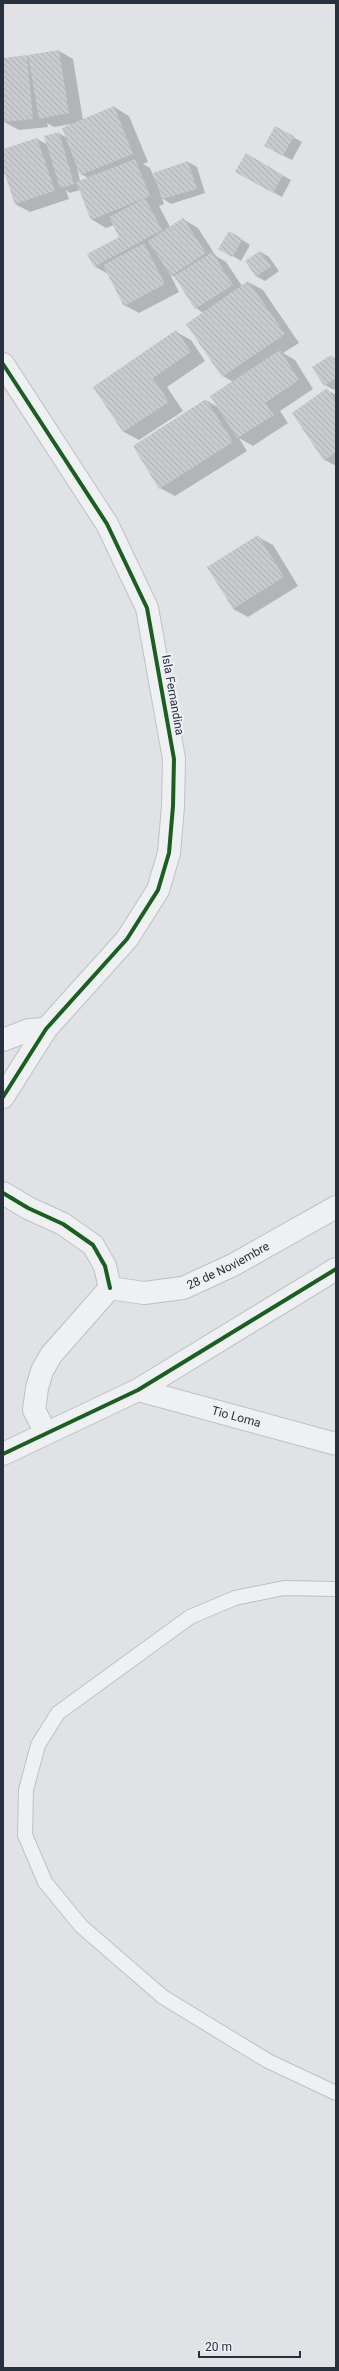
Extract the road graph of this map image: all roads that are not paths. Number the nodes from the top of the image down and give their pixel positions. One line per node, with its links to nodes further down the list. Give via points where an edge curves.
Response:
1 (3, 364): 2 (street, Isla Fernandina, via 107,524 147,608 174,759 169,853 158,890 127,939)
2 (46, 1029): 3 (street, via 29,1030); 4 (street, Isla Fernandina)
3 (3, 1040)
4 (3, 1097)
5 (3, 1193): 8 (street, via 62,1224 93,1245 105,1266)
6 (336, 1207): 8 (street, 28 de Noviembre, via 233,1265 183,1288 144,1293)
7 (336, 1269): 9 (street)
8 (110, 1288): 10 (street, via 51,1355 42,1371 34,1410)
9 (138, 1390): 10 (street); 11 (street, Tio Loma)
10 (46, 1433): 12 (street)
11 (336, 1444)
12 (3, 1454)
13 (336, 1589): 14 (lane, via 284,1588 235,1598 190,1617 58,1713 38,1745 26,1790 24,1835 45,1882 81,1926 163,1996 268,2061)
14 (336, 2093)

